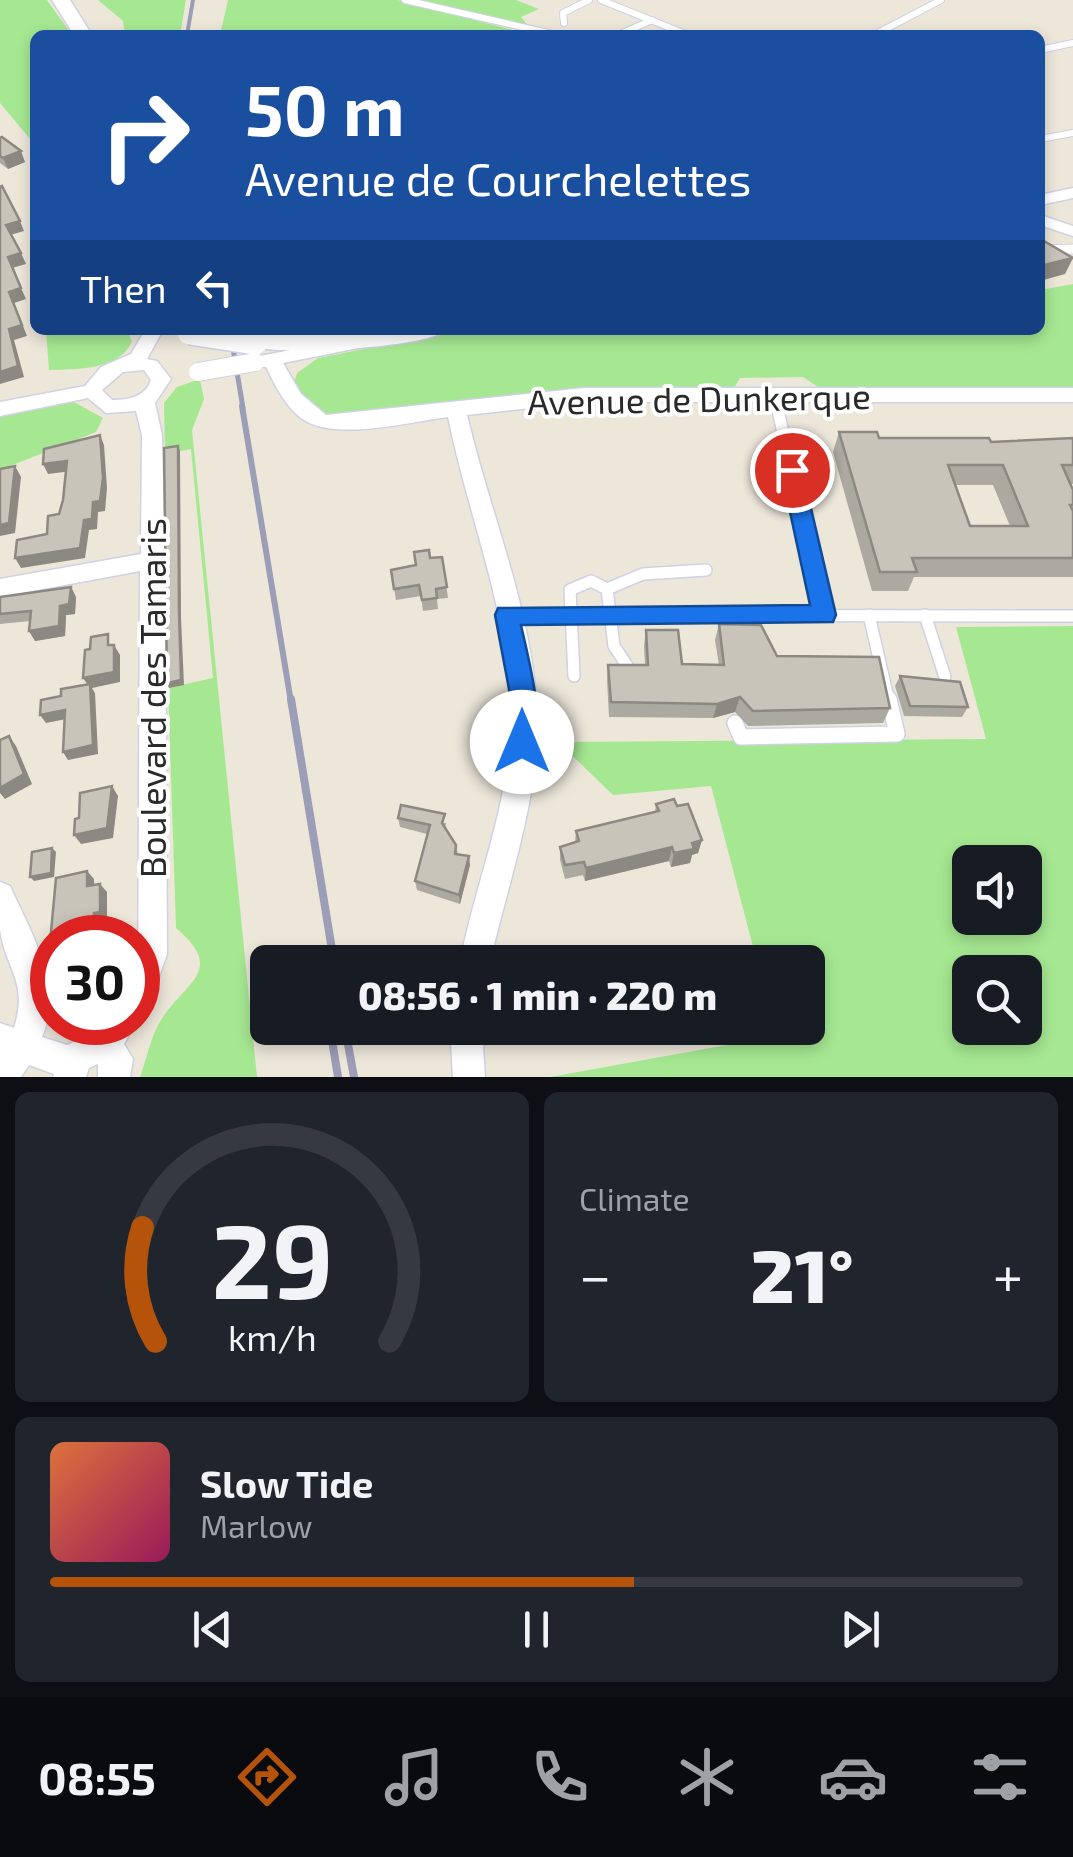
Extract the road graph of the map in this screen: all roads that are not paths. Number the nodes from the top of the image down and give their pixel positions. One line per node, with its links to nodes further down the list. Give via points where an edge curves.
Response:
1 (61, 0): 8 (main road)
2 (405, 0): 9 (lane)
3 (589, 0): 7 (lane, via 563,13)
4 (601, 0): 6 (lane)
5 (941, 0): 12 (lane)
6 (652, 20): 10 (lane); 11 (lane)
7 (564, 23)
8 (80, 30)
9 (524, 30)
10 (631, 30)
11 (676, 30)
12 (884, 30)
13 (1073, 43): 14 (lane)
14 (1045, 49)
15 (1073, 133): 16 (lane)
16 (1045, 138)
17 (1073, 186): 18 (street)
18 (1045, 191)
19 (1073, 194): 20 (street)
20 (1045, 199)
21 (1045, 222): 22 (street)
22 (1073, 231)
23 (1073, 249): 24 (lane)
24 (1045, 250)
25 (146, 335): 32 (street, via 138,358)
26 (178, 335): 33 (street)
27 (193, 335): 30 (main road, bridge)
28 (398, 335): 29 (main road)
29 (378, 338): 30 (main road); 31 (street)
30 (260, 355): 31 (street); 33 (street, bridge, via 198,372); 34 (street, Avenue de Dunkerque)
31 (305, 356): 34 (street)
32 (128, 364): 33 (street); 35 (street, via 106,372)
33 (158, 374): 38 (street, via 157,391)
34 (284, 384): 40 (street, Avenue de Dunkerque, via 306,414 330,424)
35 (92, 391): 38 (street, via 106,406); 39 (street)
36 (774, 394): 37 (street, Avenue de Dunkerque); 40 (street, Avenue de Dunkerque, via 584,395); 48 (lane)
37 (1073, 395)
38 (144, 401): 41 (street, Boulevard des Tamaris, via 151,420)
39 (0, 408)
40 (456, 409): 47 (street)
41 (154, 560): 43 (street); 57 (street, Boulevard des Tamaris)
42 (706, 570): 44 (lane, via 643,574)
43 (0, 588)
44 (607, 589): 45 (lane, via 591,581 576,585); 46 (lane)
45 (568, 613): 46 (lane); 47 (lane); 53 (lane)
46 (610, 614): 48 (lane); 52 (lane, via 614,646)
47 (507, 615): 58 (street, via 524,717)
48 (824, 615): 49 (lane)
49 (869, 615): 50 (lane); 55 (lane, via 897,734 741,737)
50 (925, 615): 51 (lane); 54 (lane)
51 (1073, 616)
52 (628, 666)
53 (574, 676)
54 (944, 678)
55 (735, 723)
56 (0, 896): 59 (street, via 38,1001 37,1016)
57 (152, 915)
58 (479, 945)
59 (12, 1041): 62 (street); 63 (street)
60 (467, 1045): 64 (street)
61 (113, 1049): 62 (street, via 85,1051)
62 (71, 1070)
63 (2, 1077)
64 (469, 1077)

